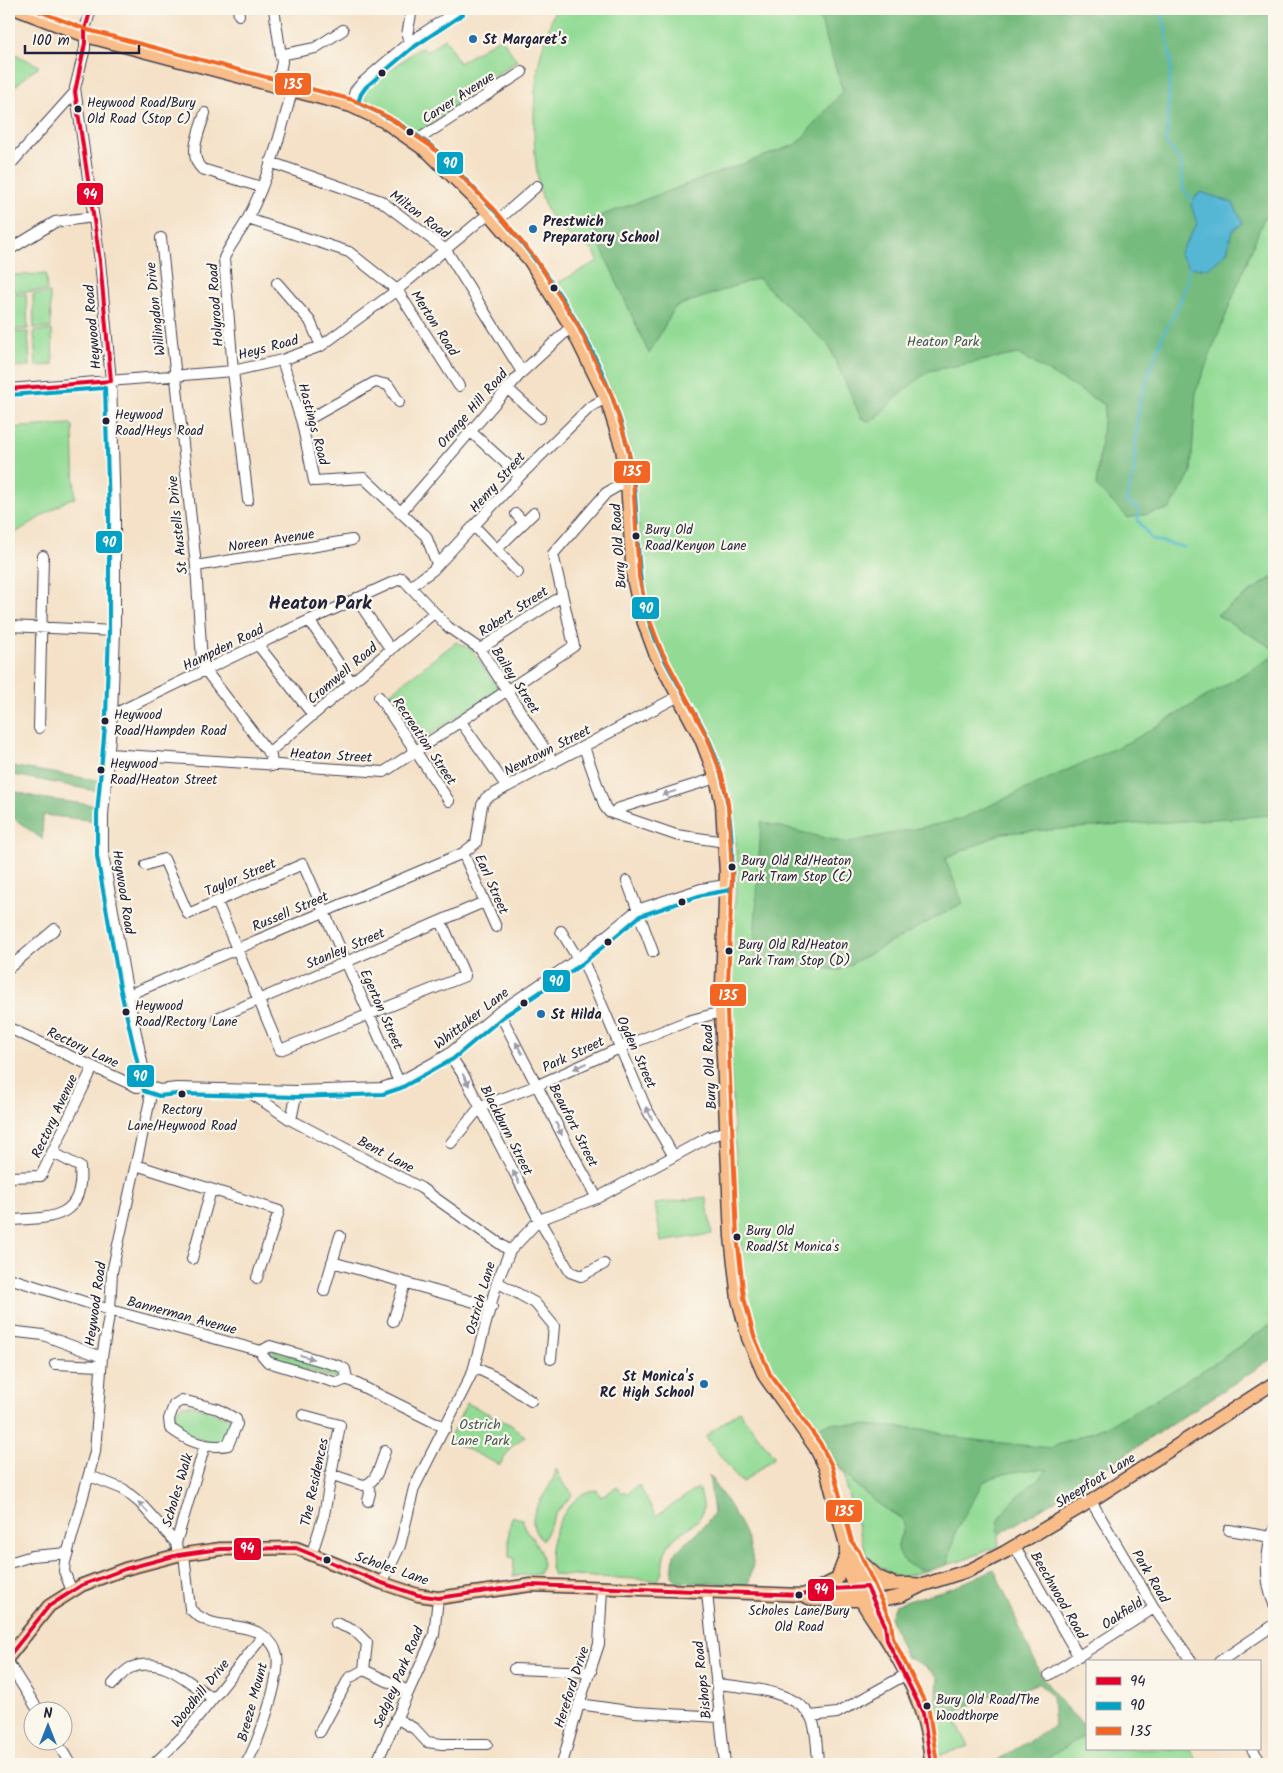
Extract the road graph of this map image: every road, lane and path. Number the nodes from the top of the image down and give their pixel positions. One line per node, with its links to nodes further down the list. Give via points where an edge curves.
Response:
1 (16, 9): 7 (main road, Bury Old Road)
2 (91, 9): 7 (street, Heywood Road)
3 (274, 9): 9 (street)
4 (412, 9): 8 (street, via 407,35)
5 (460, 9): 8 (street)
6 (344, 30): 9 (street, via 315,48)
7 (86, 36): 11 (main road, Bury Old Road); 13 (street, Heywood Road)
8 (410, 42): 14 (street, via 358,86)
9 (280, 55): 11 (street, via 282,62)
10 (517, 74): 16 (street, Carver Avenue, via 422,137)
11 (277, 87): 12 (main road, Bury Old Road)
12 (292, 91): 14 (main road, Bury Old Road); 17 (street, Holyrood Road)
13 (76, 92): 18 (street); 21 (street, Heywood Road)
14 (351, 106): 16 (main road, Bury Old Road, via 385,122)
15 (204, 113): 20 (street, via 194,154 197,164 202,169)
16 (417, 144): 22 (main road, Bury Old Road)
17 (270, 162): 20 (street, Holyrood Road); 26 (street, Milton Road, via 381,201)
18 (9, 166)
19 (537, 186): 22 (street, Heys Road)
20 (261, 187): 23 (street, Holyrood Road)
21 (93, 217): 25 (street, via 55,222); 35 (street, Heywood Road)
22 (492, 218): 26 (street, Heys Road); 29 (main road, Bury Old Road, via 530,261)
23 (248, 219): 28 (street, Merton Road, via 349,252); 32 (street, Holyrood Road, via 224,258)
24 (161, 238): 34 (street, Willingdon Drive)
25 (9, 250)
26 (446, 250): 28 (street, Heys Road); 33 (street, Milton Road)
27 (277, 283): 30 (street, via 310,322)
28 (397, 290): 30 (street, Heys Road); 36 (street, Merton Road)
29 (571, 327): 33 (street, Orange Hill Road); 39 (main road, Bury Old Road)
30 (321, 346): 31 (street, Heys Road)
31 (282, 360): 32 (street, Heys Road); 42 (street, Hastings Road)
32 (233, 370): 34 (street, Heys Road); 46 (street, Holyrood Road)
33 (522, 372): 38 (street, Orange Hill Road)
34 (176, 376): 35 (street, Heys Road); 56 (street, St Austells Drive)
35 (111, 381): 37 (street, Heys Road); 66 (street, Heywood Road)
36 (459, 386)
37 (9, 389)
38 (508, 389): 41 (street); 43 (street, Orange Hill Road)
39 (606, 398): 44 (street, Henry Street, via 590,407); 45 (main road, Bury Old Road, via 622,449)
40 (399, 402): 42 (street, via 388,385 374,382)
41 (540, 418)
42 (302, 423): 47 (street, Hastings Road, via 314,481 364,478)
43 (470, 431): 44 (street); 47 (street, Orange Hill Road)
44 (520, 476): 51 (street, Henry Street)
45 (627, 481): 60 (street, via 606,493 553,554); 74 (main road, Bury Old Road, via 633,578 641,615)
46 (248, 500)
47 (400, 513): 55 (street, Hastings Road, via 426,536)
48 (534, 513): 50 (street)
49 (516, 514): 50 (street)
50 (524, 523): 53 (street)
51 (475, 527): 53 (street); 55 (street, Henry Street)
52 (352, 540): 56 (street, Noreen Avenue)
53 (496, 549): 57 (street)
54 (43, 556): 65 (street)
55 (437, 564): 59 (street, Henry Street, via 427,576)
56 (196, 566): 70 (street, St Austells Drive, via 202,662)
57 (518, 572)
58 (402, 578): 59 (street, Bailey Street); 61 (street, Hampden Road)
59 (410, 587): 62 (street, Bailey Street)
60 (562, 596): 68 (street, Robert Street); 72 (street, Heaton Street, via 574,646)
61 (356, 598): 63 (street, Hampden Road); 69 (street)
62 (434, 613): 68 (street, Bailey Street, via 458,636); 69 (street, Cromwell Road)
63 (309, 620): 67 (street, Hampden Road); 71 (street)
64 (9, 626): 65 (street)
65 (41, 628): 66 (street); 78 (street)
66 (115, 631): 75 (street, Heywood Road)
67 (258, 645): 70 (street, Hampden Road); 76 (street)
68 (480, 649): 72 (street, Bailey Street)
69 (391, 650): 71 (street, Cromwell Road)
70 (206, 671): 75 (street, Hampden Road); 81 (street)
71 (352, 682): 76 (street, Cromwell Road)
72 (506, 691): 77 (street, Heaton Street); 83 (street, Bailey Street)
73 (378, 697): 80 (street, Recreation Street)
74 (677, 697): 79 (street, Newtown Street); 85 (main road, Bury Old Road, via 701,739)
75 (112, 715): 82 (street, Heywood Road)
76 (313, 715): 81 (street, Cromwell Road)
77 (461, 722): 80 (street, Heaton Street); 86 (street)
78 (39, 728)
79 (584, 747): 83 (street, Newtown Street); 88 (street, via 605,808)
80 (416, 752): 84 (street, Heaton Street, via 384,772); 87 (street, Recreation Street)
81 (268, 753): 84 (street)
82 (109, 754): 84 (street, Heaton Street); 108 (street, Heywood Road, via 103,855)
83 (554, 763): 86 (street, Newtown Street)
84 (272, 766)
85 (716, 778): 88 (street, one-way to 88, via 617,809); 89 (main road, Bury Old Road)
86 (507, 787): 90 (street, Newtown Street, via 486,798 476,842)
87 (449, 801)
88 (614, 814): 89 (street, via 676,835)
89 (726, 842): 94 (main road, Bury Old Road)
90 (463, 853): 96 (street, Earl Street); 98 (street, Russell Street)
91 (303, 864): 95 (street, Taylor Street); 98 (street, Egerton Street)
92 (146, 866): 95 (street, Taylor Street, via 164,859 188,914)
93 (627, 881): 97 (street)
94 (726, 885): 97 (street, Whittaker Lane, via 701,889); 111 (main road, Bury Old Road)
95 (217, 902): 103 (street)
96 (484, 902): 99 (street, Stanley Street); 100 (street, Earl Street)
97 (637, 910): 104 (street); 105 (street, Whittaker Lane)
98 (324, 912): 103 (street, Russell Street); 106 (street, Egerton Street)
99 (441, 921): 106 (street, Stanley Street); 112 (street, via 465,976)
100 (496, 927)
101 (55, 929): 107 (street)
102 (560, 931): 105 (street, Ogden Street)
103 (237, 949): 108 (street, Russell Street); 109 (street)
104 (653, 952)
105 (580, 957): 110 (street, Whittaker Lane); 115 (street, Ogden Street)
106 (346, 962): 109 (street, Stanley Street); 112 (street, Egerton Street)
107 (9, 968)
108 (128, 995): 120 (street, Heywood Road)
109 (259, 1000): 112 (street, via 280,1050); 113 (street, Stanley Street)
110 (499, 1012): 116 (street, Whittaker Lane); 119 (street, Beaufort Street, one-way to 110)
111 (721, 1012): 115 (street, Park Street); 125 (main road, Bury Old Road)
112 (369, 1014): 118 (street, Egerton Street)
113 (217, 1018)
114 (9, 1028): 117 (street, Rectory Lane)
115 (622, 1046): 119 (street, Park Street, one-way to 119); 128 (street, Ogden Street, one-way to 115, via 646,1108)
116 (449, 1054): 118 (street, Whittaker Lane); 123 (street, Blackburn Street, one-way to 123)
117 (93, 1066): 120 (street, Rectory Lane, via 137,1087); 127 (street, Rectory Avenue)
118 (399, 1082): 122 (street, Whittaker Lane, via 382,1088)
119 (538, 1085): 123 (street, Park Street); 132 (street, Beaufort Street, one-way to 132)
120 (148, 1086): 121 (street, Whittaker Lane, via 159,1090); 129 (street, Heywood Road, via 150,1106)
121 (245, 1090): 122 (street, Whittaker Lane); 124 (street, Bent Lane)
122 (297, 1091): 124 (street)
123 (480, 1107): 126 (street); 134 (street, Blackburn Street, one-way to 123)
124 (291, 1120): 136 (street, Bent Lane, via 421,1188)
125 (726, 1131): 128 (street, Ostrich Lane); 170 (main road, Bury Old Road, via 733,1264 743,1320 765,1377 815,1447 826,1468)
126 (451, 1143)
127 (52, 1152): 130 (street, Rectory Avenue, via 41,1176); 133 (street, via 80,1167 81,1184 74,1205 62,1214)
128 (673, 1155): 132 (street, Ostrich Lane)
129 (136, 1165): 131 (street); 146 (street, Heywood Road, via 112,1272)
130 (9, 1178)
131 (211, 1190): 137 (street); 141 (street, via 279,1211)
132 (597, 1198): 134 (street, Ostrich Lane)
133 (9, 1220)
134 (539, 1220): 136 (street, Ostrich Lane); 139 (street, Blackburn Street, via 570,1272 581,1276)
135 (340, 1236): 138 (street)
136 (510, 1251): 142 (street, Ostrich Lane)
137 (192, 1259)
138 (332, 1262): 143 (street); 144 (street)
139 (604, 1264)
140 (9, 1278): 146 (street, Bannerman Avenue)
141 (256, 1278)
142 (497, 1282): 145 (street, Ostrich Lane); 150 (street, via 535,1303 554,1326)
143 (405, 1283): 145 (street); 147 (street)
144 (324, 1291)
145 (492, 1307): 153 (street, Ostrich Lane)
146 (110, 1310): 149 (street, Bannerman Avenue); 151 (street, Heywood Road)
147 (393, 1321)
148 (9, 1330): 151 (street, via 43,1335)
149 (262, 1351): 154 (street, Bannerman Avenue, via 268,1362 337,1383); 154 (street, Bannerman Avenue, one-way to 154, via 270,1346 339,1366 345,1369)
150 (551, 1359)
151 (102, 1361): 152 (street); 162 (street, Heywood Road)
152 (55, 1364)
153 (474, 1367): 156 (street); 158 (street, Ostrich Lane)
154 (346, 1380): 158 (street, Bannerman Avenue)
155 (1274, 1383): 165 (main road, Sheepfoot Lane)
156 (532, 1401)
157 (303, 1415): 161 (street, The Residences, via 340,1425)
158 (446, 1428): 174 (street, Ostrich Lane, via 414,1488 400,1546)
159 (205, 1445): 159 (street, Scholes Walk, via 228,1445 236,1419 202,1404 179,1401 174,1405 168,1426 178,1434); 169 (street, Scholes Walk)
160 (385, 1451): 163 (street, via 374,1479)
161 (330, 1474): 163 (street); 172 (street, The Residences, via 324,1515)
162 (90, 1476): 169 (street, one-way to 162, via 123,1488); 171 (street, Heywood Road)
163 (368, 1484): 164 (street)
164 (368, 1501)
165 (1091, 1502): 168 (main road, Sheepfoot Lane); 185 (street, Park Road)
166 (1229, 1530): 167 (street)
167 (1272, 1533): 184 (street, via 1266,1569)
168 (1015, 1547): 176 (main road, Sheepfoot Lane, via 962,1573); 190 (street, Beechwood Road)
169 (179, 1550): 172 (main road, Scholes Lane, via 275,1547 296,1548); 179 (main road, Scholes Lane); 188 (street, via 190,1609 206,1622 250,1630)
170 (848, 1552): 175 (main road, via 878,1577); 178 (main road, via 837,1579); 182 (main road, Bury Old Road)
171 (68, 1553): 173 (street, via 32,1556); 179 (street, Heywood Road, via 64,1571)
172 (312, 1554): 174 (main road, Scholes Lane)
173 (9, 1563)
174 (382, 1583): 183 (main road, Scholes Lane)
175 (894, 1583): 176 (main road, Sheepfoot Lane); 182 (main road, Sheepfoot Lane)
176 (917, 1587): 182 (main road)
177 (602, 1588): 180 (main road, Scholes Lane); 183 (main road, Scholes Lane, via 531,1585); 195 (street, Hereford Drive, via 599,1644)
178 (815, 1590): 181 (main road, Scholes Lane); 182 (main road, Scholes Lane)
179 (72, 1591): 189 (main road, Scholes Lane, via 49,1606)
180 (707, 1593): 181 (main road, Scholes Lane); 199 (street, Bishops Road)
181 (802, 1595): 182 (main road, Scholes Lane, via 814,1600)
182 (865, 1595): 196 (main road, Bury Old Road, via 885,1625 887,1640)
183 (438, 1598): 200 (street, Sedgley Park Road, via 434,1635)
184 (1274, 1604)
185 (1154, 1608): 190 (street, Oakfield); 191 (street, Park Road)
186 (336, 1623): 194 (street, via 355,1631 367,1643)
187 (1274, 1624): 192 (street)
188 (263, 1636): 201 (street, Woodhill Drive); 213 (street, Breeze Mount, via 276,1650 277,1668 260,1734)
189 (9, 1657): 202 (street)
190 (1078, 1657): 197 (street, Oakfield)
191 (1191, 1660)
192 (1222, 1660)
193 (514, 1669): 195 (street)
194 (364, 1670): 200 (street); 207 (street, via 349,1678)
195 (591, 1672): 203 (street, Hereford Drive)
196 (905, 1675): 204 (street, via 837,1713); 218 (main road, Bury Old Road, via 923,1713)
197 (1049, 1675)
198 (113, 1684): 201 (street, via 129,1668 164,1665)
199 (716, 1684): 204 (street, via 765,1689 804,1706); 205 (street, Bishops Road)
200 (408, 1691): 206 (street, Sedgley Park Road)
201 (212, 1698): 212 (street, Woodhill Drive, via 183,1736)
202 (33, 1700)
203 (579, 1704): 205 (street, via 635,1712); 215 (street, Hereford Drive)
204 (811, 1716): 217 (street)
205 (720, 1717): 216 (street, Bishops Road)
206 (396, 1718): 208 (street, via 415,1729 427,1742); 214 (street, Sedgley Park Road)
207 (320, 1732)
208 (487, 1744)
209 (62, 1750): 211 (street)
210 (1253, 1750): 219 (street)
211 (70, 1764)
212 (154, 1764)
213 (246, 1764)
214 (376, 1764)
215 (562, 1764)
216 (725, 1764)
217 (818, 1764)
218 (931, 1764)
219 (1262, 1764)

